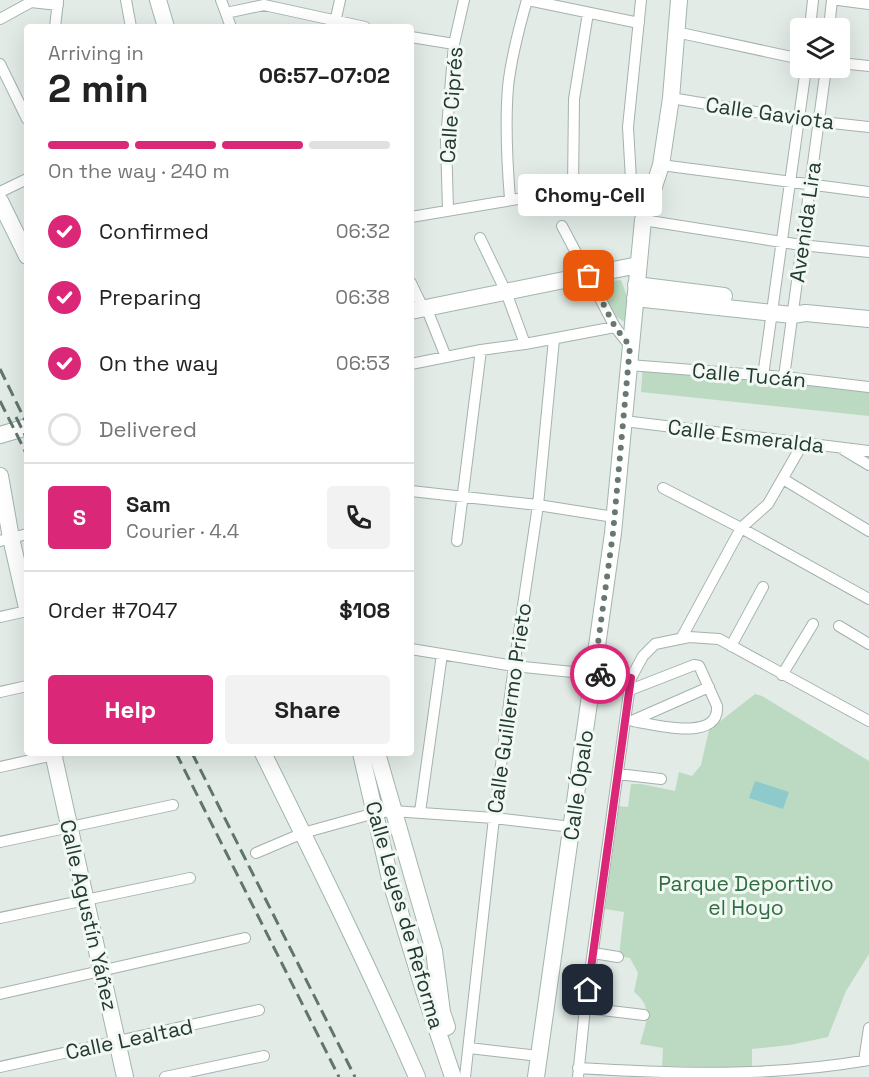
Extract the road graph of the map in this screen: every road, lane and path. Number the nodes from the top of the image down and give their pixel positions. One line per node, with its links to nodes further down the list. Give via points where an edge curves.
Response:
1 (126, 0): 22 (street)
2 (158, 0): 23 (street)
3 (221, 0): 16 (street)
4 (340, 0): 25 (street)
5 (464, 0): 28 (street, Calle Ciprés)
6 (527, 0): 15 (street); 49 (street, via 508,86 506,143)
7 (641, 0): 20 (street)
8 (679, 0): 26 (street, Calle Ópalo)
9 (813, 0): 17 (street)
10 (832, 0): 18 (street)
11 (838, 0): 14 (street)
12 (30, 1): 13 (street); 19 (street)
13 (58, 3): 21 (street)
14 (869, 4)
15 (588, 12): 20 (street); 46 (street, via 574,99)
16 (226, 13): 24 (street); 25 (street, via 264,5)
17 (811, 18)
18 (831, 18)
19 (0, 19)
20 (639, 23): 42 (street, via 628,127)
21 (55, 24)
22 (130, 24)
23 (165, 24)
24 (230, 24)
25 (334, 24)
26 (676, 32): 29 (street); 35 (street, Calle Ópalo)
27 (414, 37): 28 (street)
28 (454, 44): 51 (street, Calle Ciprés, via 447,140)
29 (790, 57)
30 (0, 64): 36 (street)
31 (850, 64): 32 (street)
32 (869, 66)
33 (805, 78): 37 (street, Avenida Lira)
34 (825, 78): 38 (street, Avenida Lira)
35 (671, 98): 37 (street, Calle Gaviota); 40 (street, Calle Ópalo)
36 (24, 113)
37 (799, 119): 38 (street, Calle Gaviota); 43 (street, Avenida Lira)
38 (819, 121): 39 (street, Calle Gaviota); 44 (street, Avenida Lira)
39 (869, 127)
40 (661, 165): 43 (street); 45 (street, Calle Ópalo)
41 (24, 180): 47 (street)
42 (631, 180): 45 (street); 46 (street)
43 (790, 182): 44 (street); 56 (street, Avenida Lira)
44 (810, 184): 48 (street); 57 (street, Avenida Lira)
45 (653, 186): 53 (street, Calle Ópalo)
46 (573, 188): 49 (street)
47 (0, 192)
48 (869, 192)
49 (510, 199): 51 (street)
50 (0, 201): 58 (street)
51 (448, 210): 52 (street)
52 (414, 216)
53 (643, 219): 56 (street); 60 (street, Calle Ópalo)
54 (562, 226): 61 (street)
55 (480, 238): 64 (street)
56 (782, 242): 57 (street); 65 (street, Avenida Lira)
57 (801, 246): 59 (street); 67 (street, Avenida Lira)
58 (24, 250)
59 (869, 252)
60 (638, 265): 61 (street); 62 (street, Calle Ópalo)
61 (589, 276): 64 (street); 69 (street)
62 (636, 291): 65 (street); 72 (street, Calle Ópalo)
63 (414, 292): 66 (street)
64 (506, 292): 66 (street); 71 (street)
65 (773, 308): 67 (street); 77 (street, Avenida Lira)
66 (420, 309): 74 (street)
67 (797, 311): 68 (street); 78 (street, Avenida Lira)
68 (869, 319)
69 (615, 327): 70 (street); 72 (street)
70 (554, 339): 71 (street); 92 (street, Calle Guillermo Prieto)
71 (525, 345): 73 (street)
72 (630, 346): 76 (street, Calle Ópalo)
73 (481, 350): 74 (street); 91 (street)
74 (446, 357): 75 (street)
75 (414, 363)
76 (629, 365): 77 (street, Calle Tucán); 80 (street, Calle Ópalo)
77 (763, 376): 78 (street, Calle Tucán)
78 (783, 377): 79 (street, Calle Tucán)
79 (869, 387)
80 (624, 420): 83 (street, Calle Esmeralda); 93 (street, Calle Ópalo)
81 (24, 428): 82 (street)
82 (0, 435)
83 (803, 443): 84 (street, Calle Esmeralda); 88 (street)
84 (839, 447): 85 (street, Calle Esmeralda); 86 (street)
85 (869, 451)
86 (869, 465)
87 (0, 476): 96 (street)
88 (783, 479): 94 (street, via 768,504); 95 (street)
89 (663, 488): 94 (street)
90 (414, 491): 91 (street)
91 (463, 497): 92 (street); 97 (street)
92 (538, 505): 93 (street); 110 (street, Calle Guillermo Prieto)
93 (615, 516): 111 (street, Calle Ópalo)
94 (741, 528): 100 (street); 105 (street)
95 (869, 531)
96 (13, 538): 99 (street)
97 (457, 541)
98 (763, 587): 107 (street)
99 (24, 594)
100 (869, 599)
101 (24, 610): 102 (street)
102 (0, 617)
103 (813, 624): 112 (street)
104 (839, 626): 106 (street)
105 (682, 637): 107 (street, via 712,638); 113 (street, via 656,644 643,656)
106 (869, 644)
107 (731, 646): 112 (street)
108 (414, 649): 109 (street)
109 (442, 654): 110 (street); 130 (street)
110 (514, 666): 111 (street); 132 (street, Calle Guillermo Prieto)
111 (594, 673): 113 (street); 134 (street, Calle Ópalo)
112 (782, 675): 119 (street)
113 (631, 678): 116 (street)
114 (24, 687): 117 (street)
115 (710, 687): 116 (street, via 699,666 694,665); 118 (street); 118 (street, via 718,711 705,726 677,728)
116 (630, 690): 118 (street)
117 (0, 692)
118 (629, 720): 126 (street)
119 (869, 721)
120 (47, 756): 125 (street)
121 (56, 756): 133 (street, Calle Agustín Yáñez)
122 (264, 756): 135 (street)
123 (362, 756): 131 (street, Calle Leyes de Reforma)
124 (378, 756): 129 (street, Calle Leyes de Reforma)
125 (0, 767)
126 (618, 774): 127 (street); 142 (street)
127 (661, 779)
128 (173, 805): 133 (street)
129 (393, 812): 130 (street); 131 (street); 162 (street, Calle Leyes de Reforma, via 434,951 442,1012)
130 (420, 812): 132 (street)
131 (375, 813): 135 (street); 161 (street, Calle Leyes de Reforma, via 390,879)
132 (494, 819): 134 (street); 151 (street, Calle Guillermo Prieto)
133 (70, 827): 136 (street); 139 (street, Calle Agustín Yáñez)
134 (572, 827): 153 (street, Calle Ópalo)
135 (303, 833): 137 (street); 160 (street)
136 (0, 842)
137 (256, 853)
138 (190, 878): 139 (street)
139 (86, 899): 140 (street); 144 (street, Calle Agustín Yáñez)
140 (0, 918)
141 (245, 938): 144 (street)
142 (593, 953): 143 (street); 146 (street)
143 (618, 957)
144 (102, 971): 145 (street); 150 (street, Calle Agustín Yáñez)
145 (0, 994)
146 (585, 1008): 148 (street); 156 (street)
147 (259, 1010): 150 (street, Calle Lealtad)
148 (644, 1015)
149 (869, 1028): 154 (street)
150 (117, 1041): 155 (street, Calle Lealtad); 158 (street, Calle Agustín Yáñez)
151 (468, 1048): 153 (street); 162 (street, Calle Guillermo Prieto)
152 (264, 1056): 159 (street)
153 (539, 1056): 163 (street, Calle Ópalo)
154 (867, 1060): 157 (street)
155 (0, 1067)
156 (578, 1073): 164 (street)
157 (786, 1076): 164 (street)
158 (125, 1077)
159 (165, 1077)
160 (417, 1077)
161 (453, 1077)
162 (463, 1077)
163 (536, 1077)
164 (738, 1077)

